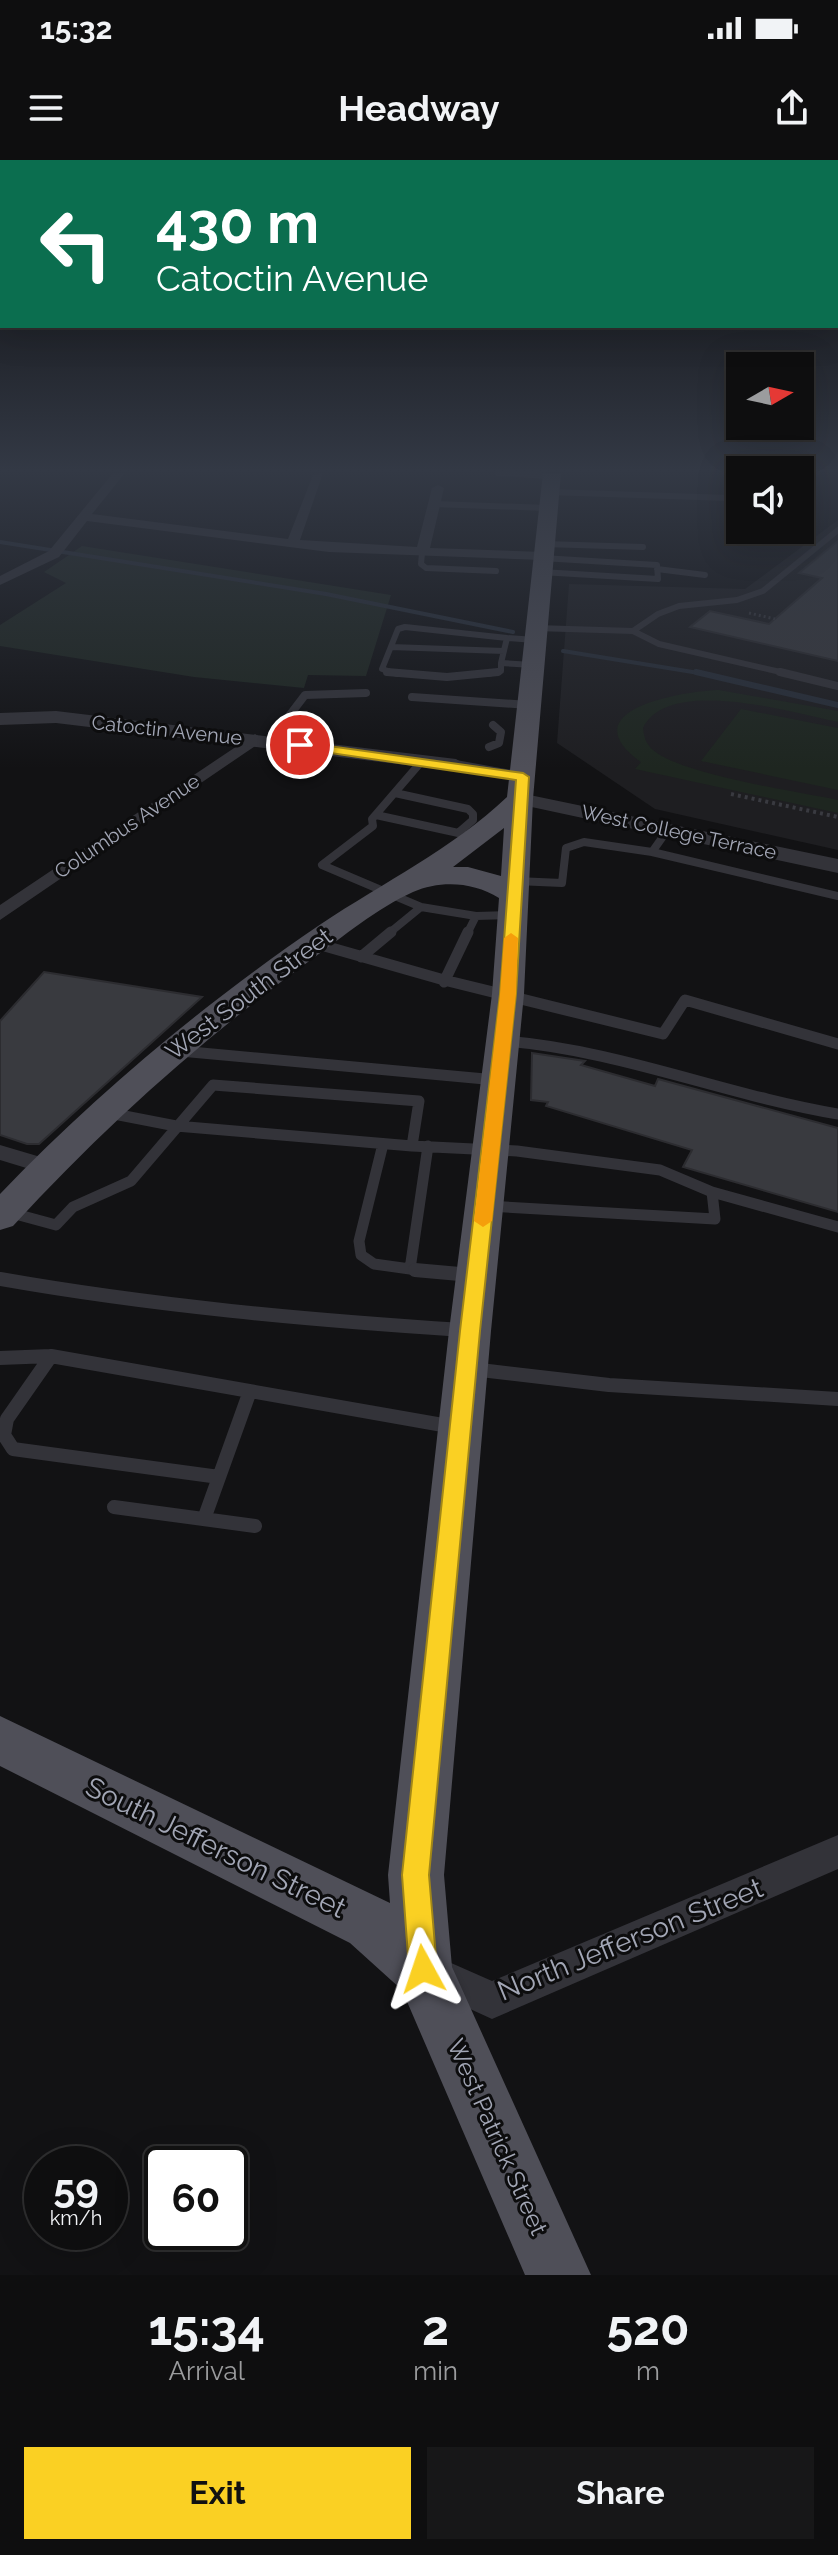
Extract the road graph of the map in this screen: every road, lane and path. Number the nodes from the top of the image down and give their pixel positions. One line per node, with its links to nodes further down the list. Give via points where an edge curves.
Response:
1 (19, 572): 8 (street)
2 (541, 572): 12 (main road, West Patrick Street)
3 (618, 572): 4 (lane, via 658,579)
4 (657, 572)
5 (679, 572): 7 (lane)
6 (787, 572): 11 (lane, via 763,591 737,600 679,606)
7 (705, 575)
8 (0, 581)
9 (744, 612): 10 (path)
10 (775, 619)
11 (633, 631): 12 (lane); 18 (lane, via 659,644)
12 (536, 634): 13 (lane); 17 (main road, West Patrick Street)
13 (507, 638): 14 (lane, via 405,627 398,629); 15 (lane)
14 (391, 647): 15 (lane); 16 (lane, via 382,669 389,674 495,674)
15 (504, 651): 16 (lane)
16 (501, 663): 17 (lane)
17 (533, 665): 22 (main road, West Patrick Street)
18 (838, 686)
19 (366, 693): 24 (lane, via 305,695)
20 (412, 697): 21 (lane)
21 (497, 703): 22 (lane); 27 (lane)
22 (529, 705): 28 (main road, West Patrick Street)
23 (0, 719): 24 (street, Catoctin Avenue, via 56,717)
24 (262, 740): 25 (street, Catoctin Avenue); 41 (street, Columbus Avenue)
25 (422, 761): 26 (street, Catoctin Avenue); 29 (lane)
26 (456, 765): 27 (street, Catoctin Avenue)
27 (485, 770): 28 (street, Catoctin Avenue)
28 (522, 788): 33 (street, West College Terrace); 34 (main road, West South Street, via 493,827); 39 (main road, West Patrick Street)
29 (395, 793): 31 (lane); 34 (lane, via 468,809 473,820)
30 (731, 794): 32 (path)
31 (376, 815): 34 (lane); 37 (lane, via 367,832 322,865)
32 (838, 817)
33 (669, 828): 35 (lane); 36 (street, West College Terrace)
34 (467, 836): 37 (main road, West South Street)
35 (652, 852): 38 (lane); 39 (lane, via 584,842 566,848 562,883)
36 (838, 866)
37 (391, 890): 39 (main road, via 462,875 493,881); 40 (lane); 42 (main road, West South Street)
38 (838, 896)
39 (504, 902): 40 (lane); 44 (lane); 45 (main road, West Patrick Street)
40 (421, 907): 43 (lane)
41 (0, 914)
42 (314, 943): 43 (lane); 47 (main road, West South Street)
43 (361, 957): 44 (lane)
44 (444, 982): 45 (lane)
45 (508, 994): 46 (lane, via 663,1034 685,1000); 48 (main road, West Patrick Street)
46 (838, 1044)
47 (173, 1050): 48 (lane); 49 (main road, West South Street)
48 (500, 1060): 50 (lane, via 550,1043); 55 (main road, West Patrick Street)
49 (101, 1112): 51 (lane); 57 (main road, West South Street)
50 (838, 1114)
51 (176, 1126): 52 (lane); 53 (lane, via 213,1085 419,1101); 60 (lane, via 131,1181 73,1207 56,1225)
52 (383, 1144): 53 (lane); 62 (lane, via 359,1241 361,1255 374,1264)
53 (412, 1146): 54 (lane)
54 (428, 1146): 55 (lane); 62 (lane)
55 (491, 1149): 58 (lane, via 660,1170); 59 (main road, West Patrick Street)
56 (0, 1152): 57 (street)
57 (46, 1166): 60 (main road, West South Street)
58 (712, 1192): 59 (lane, via 715,1219); 61 (lane)
59 (485, 1205): 63 (main road, West Patrick Street)
60 (2, 1214)
61 (838, 1227)
62 (410, 1269): 63 (lane)
63 (477, 1276): 66 (main road, West Patrick Street)
64 (4, 1279): 65 (lane); 66 (lane)
65 (0, 1293)
66 (469, 1350): 70 (lane, via 540,1379); 71 (main road, West Patrick Street)
67 (51, 1356): 68 (lane); 69 (lane); 72 (lane, via 7,1419 4,1435 13,1449)
68 (0, 1358)
69 (250, 1391): 71 (lane); 72 (lane)
70 (838, 1399)
71 (460, 1428): 78 (main road, West Patrick Street, via 416,1875)
72 (219, 1477): 74 (lane)
73 (114, 1507): 74 (lane)
74 (204, 1519): 75 (lane)
75 (255, 1526)
76 (0, 1740): 78 (main road, South Jefferson Street, via 370,1923)
77 (838, 1852): 78 (street, North Jefferson Street, via 492,2000)
78 (423, 1969): 79 (main road, West Patrick Street)
79 (558, 2275)

